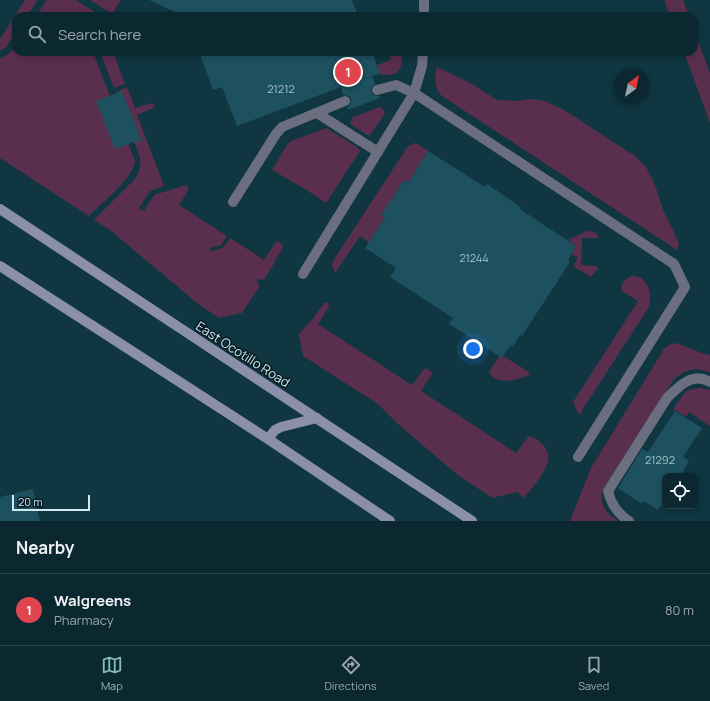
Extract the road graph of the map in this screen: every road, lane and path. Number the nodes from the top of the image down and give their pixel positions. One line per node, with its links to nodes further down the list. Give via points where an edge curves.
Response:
1 (424, 0): 2 (lane)
2 (424, 12)
3 (422, 56): 5 (lane, via 422,66)
4 (376, 90): 5 (lane, via 396,85)
5 (414, 93): 8 (lane); 16 (lane, via 674,264 685,287)
6 (345, 101): 7 (lane)
7 (317, 113): 8 (lane); 9 (lane, via 282,127)
8 (378, 152): 12 (lane)
9 (233, 202)
10 (0, 209): 14 (main road, East Ocotillo Road)
11 (0, 266): 15 (main road)
12 (303, 274)
13 (710, 382): 19 (lane, via 699,378 690,379 674,391 608,491 610,502)
14 (317, 418): 15 (main road, via 281,427); 18 (main road, East Ocotillo Road)
15 (268, 439): 17 (main road)
16 (578, 457)
17 (390, 521)
18 (472, 521)
19 (629, 521)

